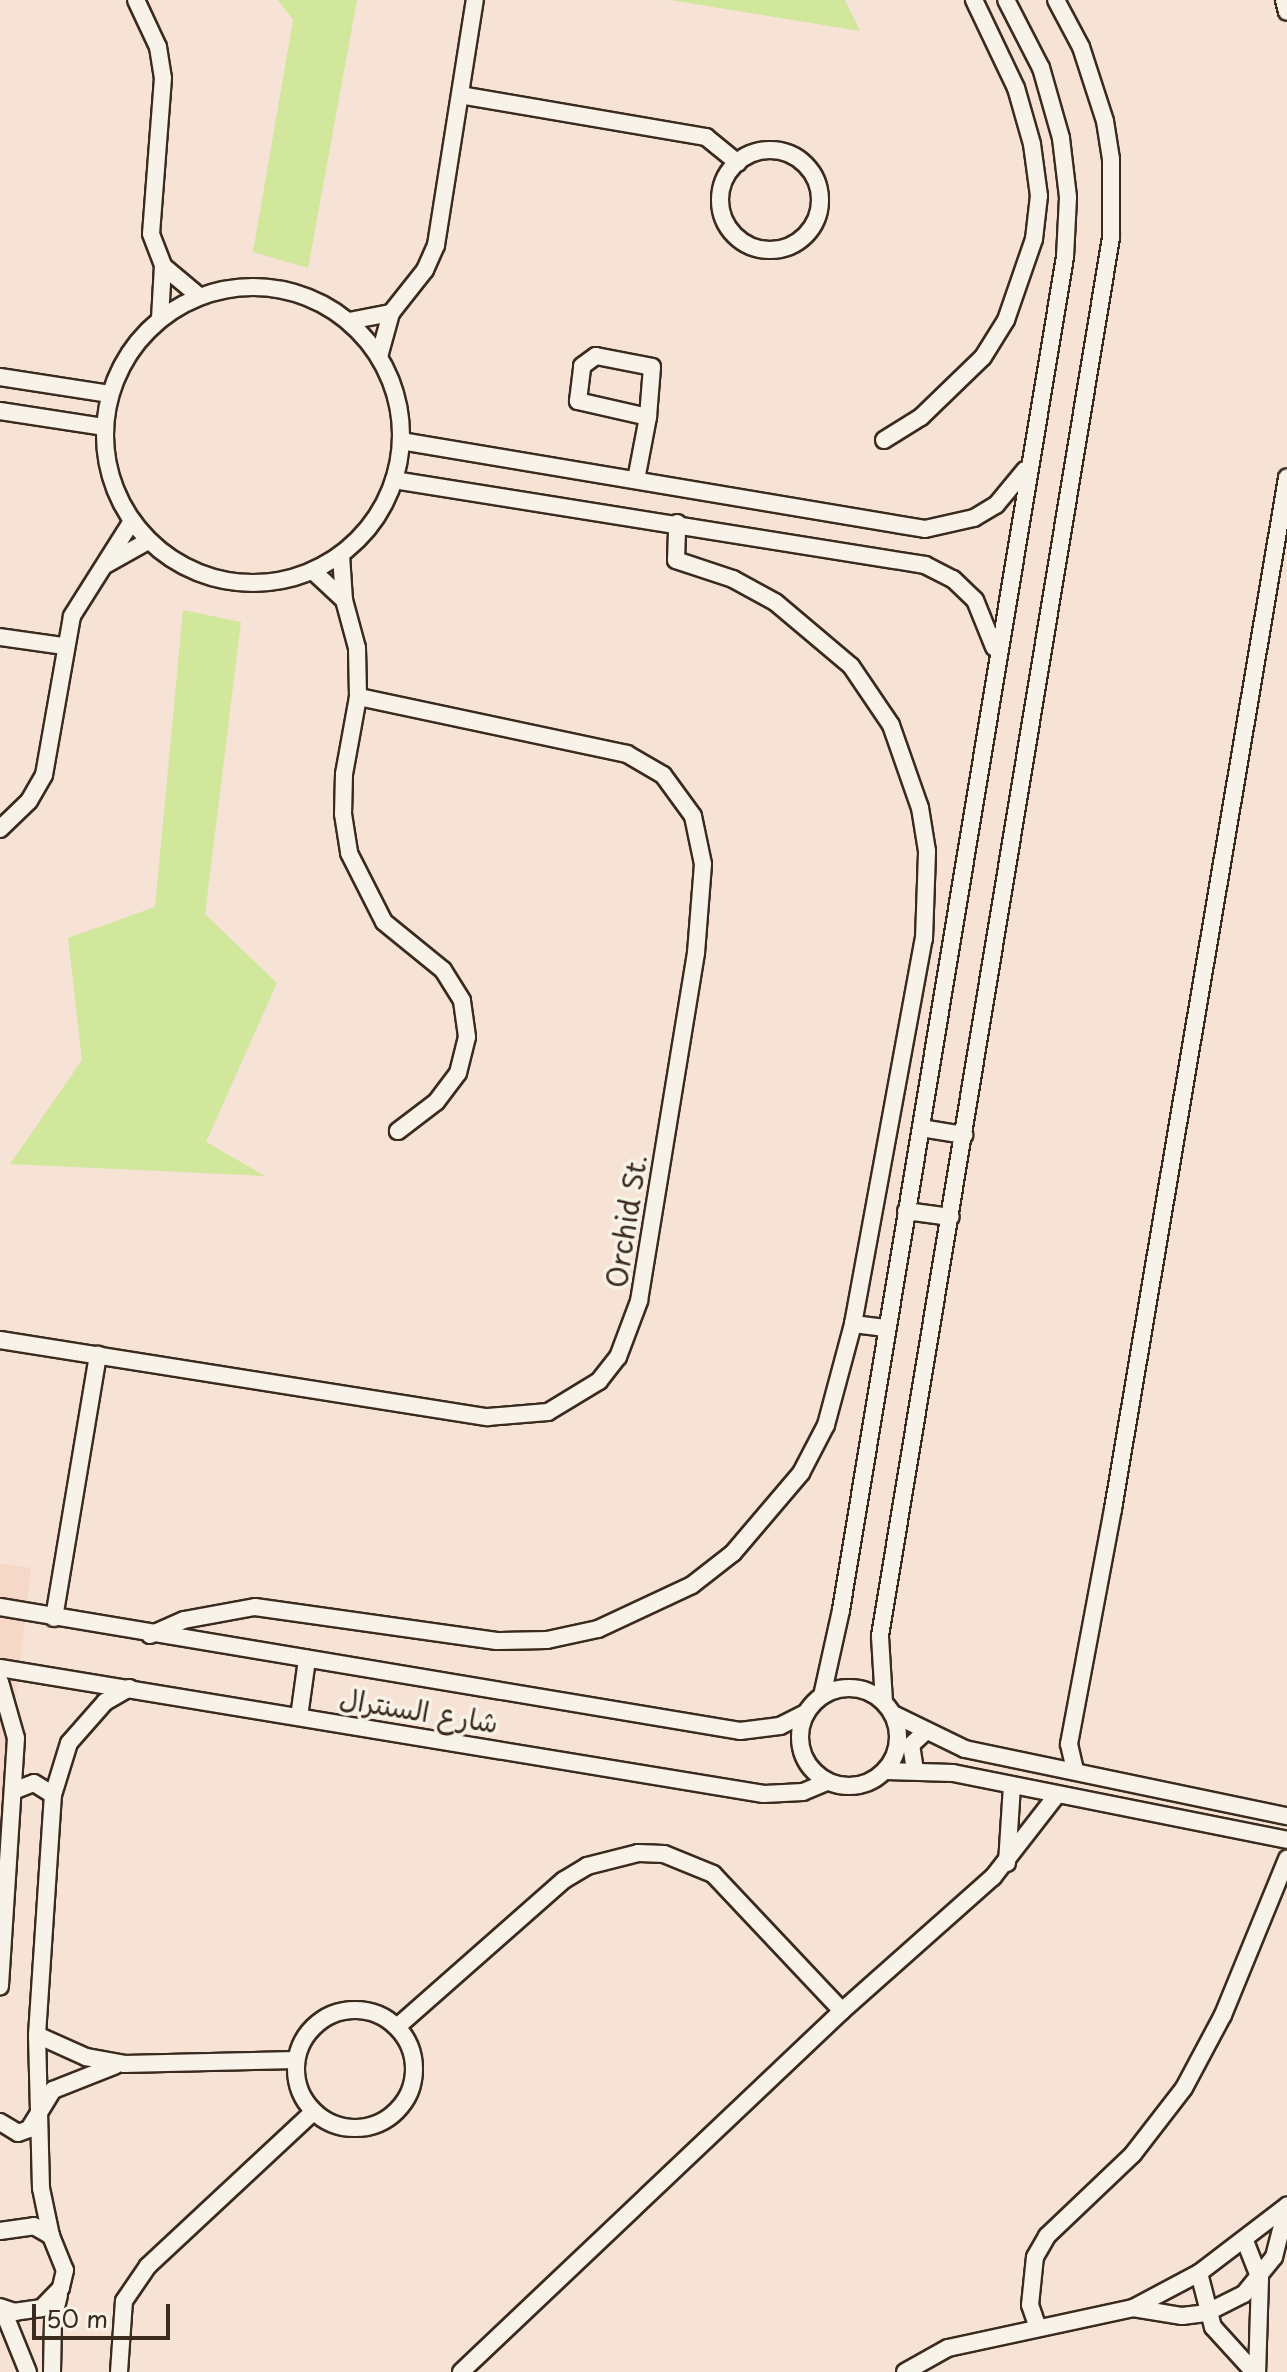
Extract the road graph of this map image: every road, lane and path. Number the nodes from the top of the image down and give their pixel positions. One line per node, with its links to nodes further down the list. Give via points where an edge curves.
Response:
1 (136, 0): 12 (street, via 158,47 163,78 151,234)
2 (475, 0): 8 (street)
3 (974, 0): 10 (street, via 1016,88)
4 (1006, 0): 9 (street, via 1041,68)
5 (1056, 0): 43 (street, via 1081,47 1105,121 1111,159 1111,237)
6 (1284, 0): 7 (street)
7 (1287, 12)
8 (460, 95): 11 (street, via 706,137); 14 (street, via 436,245 425,270)
9 (1061, 138): 10 (street); 25 (street, via 1068,197 1065,257)
10 (1032, 144): 23 (street, via 1039,196 1034,239 1006,320 954,389)
11 (738, 163): 11 (street, via 726,176 720,199 731,232 751,246 774,250 806,235 819,202 808,169 777,151 754,153)
12 (163, 266): 13 (street); 15 (street)
13 (199, 296): 15 (street); 16 (street, via 252,285 279,288 316,300)
14 (391, 313): 16 (street); 17 (street)
15 (160, 319): 19 (street, via 138,340)
16 (349, 321): 17 (street)
17 (379, 357): 24 (street, via 392,383)
18 (0, 377): 19 (street)
19 (110, 394): 22 (street)
20 (0, 411): 22 (street)
21 (648, 417): 21 (street, via 652,367 596,356 585,361 577,397 581,404); 28 (street)
22 (105, 427): 29 (street, via 116,492)
23 (884, 440)
24 (401, 441): 27 (street); 28 (street)
25 (1028, 466): 28 (street, via 996,505 962,522 925,529); 38 (street)
26 (1287, 478): 62 (street)
27 (394, 480): 30 (street); 32 (street, via 364,534)
28 (636, 480)
29 (132, 521): 31 (street); 33 (street)
30 (677, 523): 38 (street, via 925,565 953,579 975,600 990,628); 46 (street, via 676,560 733,579 775,602 851,666 891,725 920,808 927,851 924,939)
31 (148, 541): 33 (street); 34 (street, via 172,560 228,582 271,582)
32 (341, 555): 34 (street); 35 (street)
33 (106, 565): 37 (street, via 72,616)
34 (313, 571): 35 (street)
35 (344, 600): 39 (street, via 357,648)
36 (0, 637): 37 (street)
37 (63, 646): 40 (street, via 44,775 29,801)
38 (996, 658): 41 (street)
39 (358, 697): 42 (street, via 344,774 349,853 384,922 443,970 462,1001 467,1037 458,1073 436,1102); 49 (street, Orchid St., via 627,754 663,775 693,816 703,864 696,953 632,1330 599,1381 548,1412 518,1418)
40 (0, 829)
41 (921, 1128): 43 (street); 44 (street)
42 (398, 1131)
43 (964, 1135): 45 (street)
44 (906, 1211): 45 (street); 47 (street)
45 (951, 1217): 58 (street, via 880,1636)
46 (853, 1324): 47 (street); 52 (street, via 826,1425 801,1473 733,1553 646,1610 547,1640 497,1641 255,1607 207,1613)
47 (884, 1328): 57 (street, via 841,1610)
48 (0, 1340): 49 (street, Orchid St.)
49 (98, 1355): 51 (street)
50 (0, 1607): 51 (street, شارع السنترال)
51 (54, 1618): 52 (street, شارع السنترال)
52 (150, 1635): 53 (street, شارع السنترال)
53 (307, 1659): 59 (street, شارع السنترال, via 740,1731 780,1726); 60 (street)
54 (0, 1668): 56 (street, شارع السنترال)
55 (0, 1682): 70 (street, via 16,1738)
56 (129, 1688): 60 (street, شارع السنترال); 71 (street, via 105,1702 69,1743)
57 (822, 1696): 58 (street, via 861,1689); 59 (street)
58 (888, 1708): 61 (street); 66 (street, via 898,1744)
59 (806, 1713): 68 (street, via 801,1728 805,1760)
60 (299, 1717): 68 (street, شارع السنترال, via 777,1795)
61 (925, 1732): 63 (street, via 965,1749); 64 (street, via 911,1745)
62 (1069, 1744): 63 (street); 65 (street)
63 (1049, 1766): 65 (street)
64 (915, 1770): 66 (street); 69 (street)
65 (1075, 1770): 67 (street)
66 (886, 1771): 68 (street, via 852,1787)
67 (1131, 1781): 73 (street); 74 (street)
68 (827, 1782)
69 (1012, 1785): 72 (street); 79 (street)
70 (13, 1791): 71 (street, via 34,1783); 80 (street)
71 (53, 1795): 83 (street)
72 (1056, 1796): 74 (street); 79 (street)
73 (1245, 1805): 75 (street); 76 (street)
74 (1126, 1808): 76 (street)
75 (1287, 1816)
76 (1237, 1829): 77 (street)
77 (1287, 1840)
78 (1287, 1859): 100 (street, via 1223,2015 1184,2088 1133,2154 1047,2236 1035,2257 1030,2305)
79 (1007, 1863): 81 (street)
80 (0, 1986)
81 (842, 2011): 82 (street, via 713,1874 664,1854 638,1853 587,1866 564,1880); 104 (street)
82 (397, 2027): 84 (street, via 379,2015 339,2011 309,2030); 87 (street, via 408,2042 414,2079 397,2112 382,2123 346,2128)
83 (37, 2035): 85 (street, via 86,2057); 86 (street)
84 (296, 2060): 85 (street); 87 (street, via 298,2088)
85 (124, 2064): 86 (street, via 70,2080)
86 (40, 2109): 88 (street, via 29,2129 18,2133); 92 (street, via 41,2188)
87 (313, 2112): 103 (street, via 148,2266 124,2301)
88 (0, 2122)
89 (0, 2132): 90 (street)
90 (0, 2143)
91 (0, 2231): 92 (street, via 34,2226)
92 (51, 2236): 96 (street, via 65,2270)
93 (1245, 2241): 94 (street); 95 (street); 95 (street, via 1287,2206 1279,2245)
94 (1199, 2273): 98 (street); 99 (street)
95 (1260, 2279): 99 (street, via 1244,2294); 106 (street)
96 (61, 2288): 97 (street, via 42,2308 29,2313); 102 (street, via 53,2319)
97 (1, 2308): 101 (street)
98 (1133, 2308): 99 (street, via 1169,2316); 100 (street)
99 (1206, 2313): 106 (street, via 1221,2341)
100 (1038, 2328): 105 (street, via 948,2348)
101 (28, 2372)
102 (52, 2372)
103 (119, 2372)
104 (461, 2372)
105 (905, 2372)
106 (1256, 2372)

